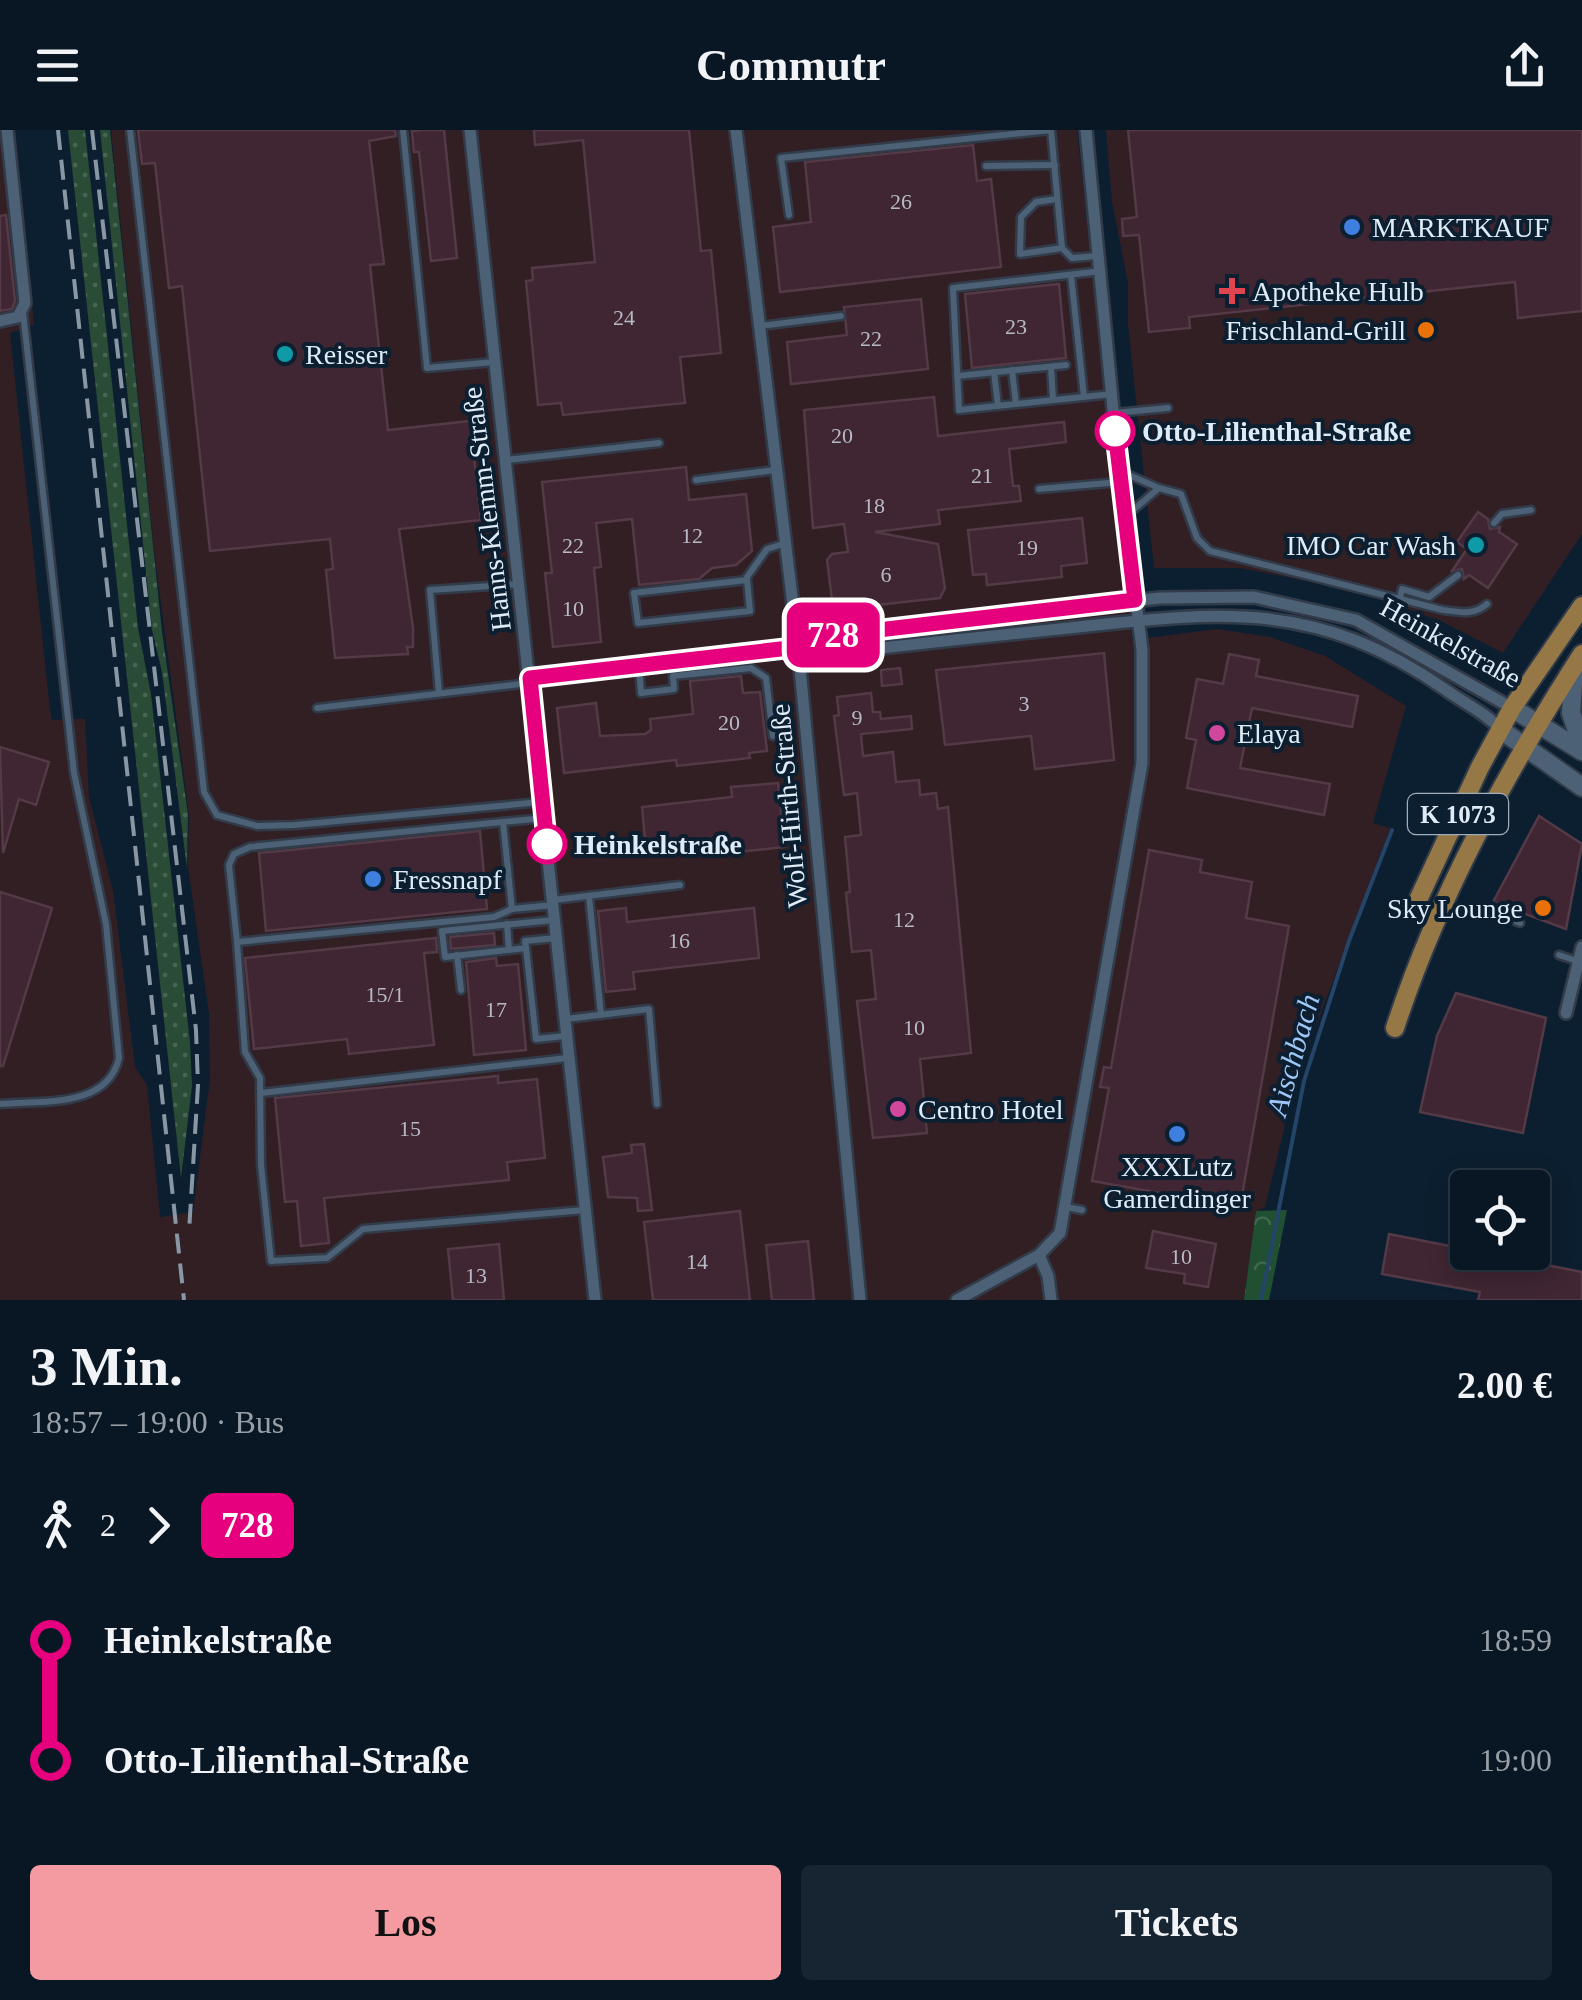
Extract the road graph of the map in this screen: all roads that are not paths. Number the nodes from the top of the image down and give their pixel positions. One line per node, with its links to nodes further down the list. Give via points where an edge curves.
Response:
1 (7, 130): 16 (street)
2 (130, 130): 65 (lane, via 204,792 216,814 234,823 327,822)
3 (404, 130): 20 (lane, via 427,368)
4 (470, 130): 20 (street, Hanns-Klemm-Straße)
5 (736, 130): 19 (street, Wolf-Hirth-Straße)
6 (1051, 130): 8 (lane); 11 (lane, via 781,158)
7 (1086, 130): 13 (street)
8 (1055, 165): 9 (lane); 10 (lane)
9 (986, 166)
10 (1058, 199): 12 (lane); 12 (lane, via 1036,202 1020,218 1020,254)
11 (789, 215)
12 (1062, 248): 13 (lane, via 1072,258)
13 (1102, 256): 14 (street)
14 (1103, 271): 15 (lane); 26 (street)
15 (1071, 275): 25 (lane, via 953,288); 27 (lane)
16 (23, 311): 18 (street); 93 (lane, via 74,773 106,924 119,1058 112,1078 96,1092)
17 (841, 316): 19 (lane)
18 (0, 321)
19 (758, 326): 35 (street, Wolf-Hirth-Straße)
20 (494, 362): 34 (street, Hanns-Klemm-Straße)
21 (1066, 365): 22 (lane)
22 (1050, 366): 23 (lane); 28 (lane)
23 (1012, 370): 24 (lane); 29 (lane)
24 (994, 372): 25 (lane); 30 (lane)
25 (957, 376): 30 (lane, via 959,410)
26 (1112, 394): 27 (lane); 32 (street)
27 (1084, 397): 28 (lane)
28 (1053, 400): 29 (lane)
29 (1016, 404): 30 (lane)
30 (998, 406)
31 (1168, 408): 32 (lane)
32 (1114, 413): 36 (street)
33 (659, 442): 34 (lane)
34 (506, 460): 46 (street, Hanns-Klemm-Straße)
35 (775, 470): 37 (lane); 43 (street, Wolf-Hirth-Straße)
36 (1121, 477): 38 (lane); 39 (lane); 41 (street)
37 (696, 480)
38 (1039, 488)
39 (1160, 488): 41 (lane); 47 (lane, via 1180,494 1197,538 1210,551)
40 (1531, 510): 42 (lane, via 1502,514)
41 (1125, 516): 48 (street)
42 (1494, 523)
43 (783, 544): 45 (lane, via 766,549); 52 (street, Wolf-Hirth-Straße)
44 (1458, 575): 47 (lane, via 1429,596)
45 (747, 580): 45 (lane, via 750,611 638,623 634,593)
46 (521, 584): 55 (street, Hanns-Klemm-Straße); 56 (lane, via 430,590)
47 (1401, 593): 49 (lane, via 1464,613)
48 (1135, 600): 51 (street); 52 (street, Heinkelstraße, via 827,636); 58 (street, Heinkelstraße, via 1254,597 1324,611 1387,634)
49 (1487, 604)
50 (1582, 606): 58 (main road, K 1073)
51 (1138, 619): 52 (street, Heinkelstraße, via 828,654); 60 (street, Heinkelstraße, via 1252,614 1320,627 1428,678); 95 (street, via 1141,778)
52 (798, 647): 54 (street, Heinkelstraße); 100 (street, Wolf-Hirth-Straße)
53 (1578, 660): 59 (main road, K 1073); 62 (main road, via 1571,712)
54 (638, 665): 55 (street, Heinkelstraße); 61 (lane, via 641,693 674,690 672,676 751,668 766,678)
55 (530, 680): 56 (lane); 65 (street, Hanns-Klemm-Straße)
56 (439, 693): 57 (lane)
57 (316, 708)
58 (1512, 708): 59 (main road, Heinkelstraße); 60 (main road, K 1073)
59 (1540, 726): 62 (main road, Heinkelstraße); 63 (main road, K 1073)
60 (1501, 730): 63 (main road); 70 (main road, K 1073)
61 (773, 736)
62 (1582, 748)
63 (1527, 751): 64 (main road); 89 (main road, K 1073, via 1437,915)
64 (1582, 787)
65 (542, 802): 66 (street, Hanns-Klemm-Straße)
66 (544, 818): 67 (lane); 71 (street, Hanns-Klemm-Straße)
67 (503, 822): 72 (lane); 78 (lane, via 240,850 229,866)
68 (680, 884): 69 (lane)
69 (588, 896): 71 (lane); 86 (lane)
70 (1418, 900)
71 (554, 902): 72 (lane); 74 (street, Hanns-Klemm-Straße)
72 (512, 909): 78 (lane, via 494,917)
73 (1499, 914): 75 (lane)
74 (555, 920): 76 (lane); 77 (street, Hanns-Klemm-Straße)
75 (1520, 923)
76 (507, 924): 81 (lane); 82 (lane, via 442,931 445,957)
77 (557, 938): 80 (lane, via 526,941); 88 (street, Hanns-Klemm-Straße)
78 (237, 942): 92 (lane, via 245,1052)
79 (1582, 947): 84 (street)
80 (526, 948): 81 (lane); 90 (lane, via 536,1039)
81 (509, 950): 82 (lane)
82 (457, 955): 85 (lane)
83 (1559, 955): 84 (lane)
84 (1578, 961): 87 (street)
85 (461, 990)
86 (601, 1015): 88 (lane); 94 (lane, via 649,1009)
87 (1565, 1017)
88 (564, 1020): 90 (street, Hanns-Klemm-Straße)
89 (1395, 1028)
90 (565, 1036): 91 (street, Hanns-Klemm-Straße)
91 (567, 1058): 92 (lane); 96 (street, Hanns-Klemm-Straße)
92 (261, 1093): 96 (lane, via 271,1261 327,1258 363,1229)
93 (0, 1104)
94 (657, 1104)
95 (1065, 1206): 97 (lane); 98 (street, via 1055,1242)
96 (584, 1210): 99 (street, Hanns-Klemm-Straße)
97 (1082, 1210)
98 (1039, 1255): 101 (street); 102 (street)
99 (595, 1300)
100 (860, 1300)
101 (957, 1300)
102 (1050, 1300)

